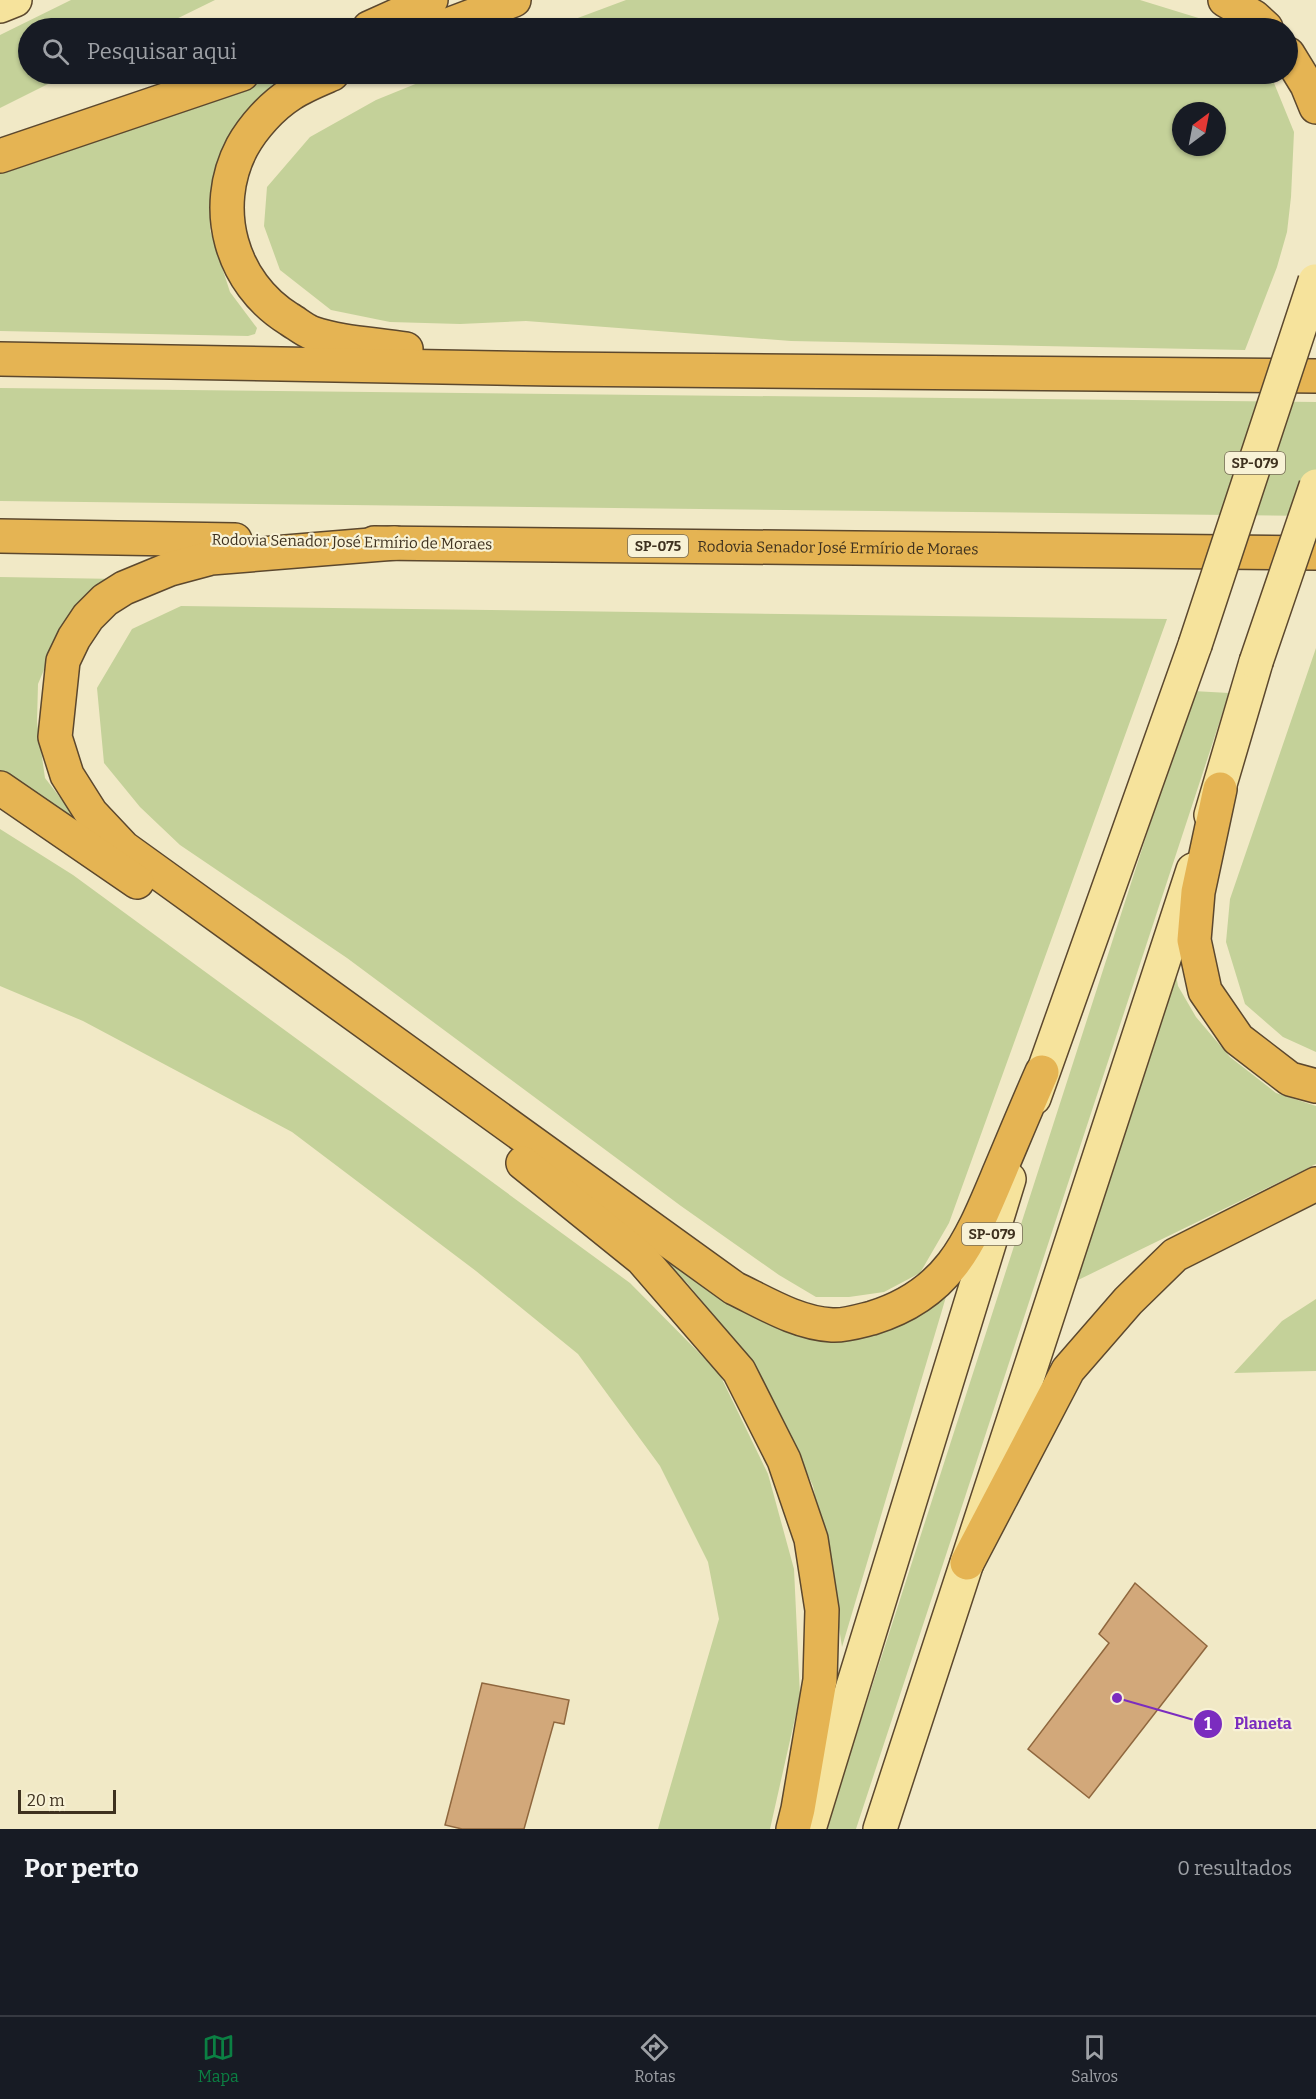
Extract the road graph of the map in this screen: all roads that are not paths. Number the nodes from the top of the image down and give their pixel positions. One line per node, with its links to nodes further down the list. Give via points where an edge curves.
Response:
1 (15, 0): 5 (main road)
2 (431, 0): 6 (highway)
3 (514, 0): 7 (highway)
4 (1225, 0): 8 (highway)
5 (0, 6)
6 (391, 18)
7 (466, 18)
8 (1255, 18)
9 (1298, 71): 12 (highway)
10 (212, 84): 13 (highway)
11 (312, 84): 16 (highway, via 291,94 261,120 242,148 229,187 228,223 233,245 256,292 277,312 310,332)
12 (1316, 107)
13 (0, 156)
14 (1316, 280): 24 (main road, SP-079, bridge, via 1196,645)
15 (0, 359): 16 (highway)
16 (554, 369): 17 (highway)
17 (1316, 376)
18 (1316, 486): 23 (main road, bridge, via 1256,662)
19 (0, 536): 20 (highway, Rodovia Senador José Ermírio de Moraes / SP-075)
20 (395, 543): 21 (highway, Rodovia Senador José Ermírio de Moraes / SP-075); 24 (highway, via 211,558 124,588 88,617 63,661 56,737 67,775 91,813 124,848 662,1238 734,1288 790,1316 832,1325 860,1321 895,1311 932,1287 958,1260 975,1230)
21 (1316, 553)
22 (0, 788): 28 (highway, via 471,1121 642,1259 739,1371 784,1460 811,1539 822,1610 820,1680)
23 (1220, 789): 25 (highway, via 1198,892 1194,940 1205,991 1238,1039 1290,1079); 27 (main road)
24 (1042, 1072): 29 (main road, SP-079)
25 (1316, 1086)
26 (1316, 1184): 27 (highway, via 1175,1255 1128,1301 1068,1370)
27 (968, 1563): 30 (main road)
28 (793, 1829)
29 (809, 1829)
30 (880, 1829)

